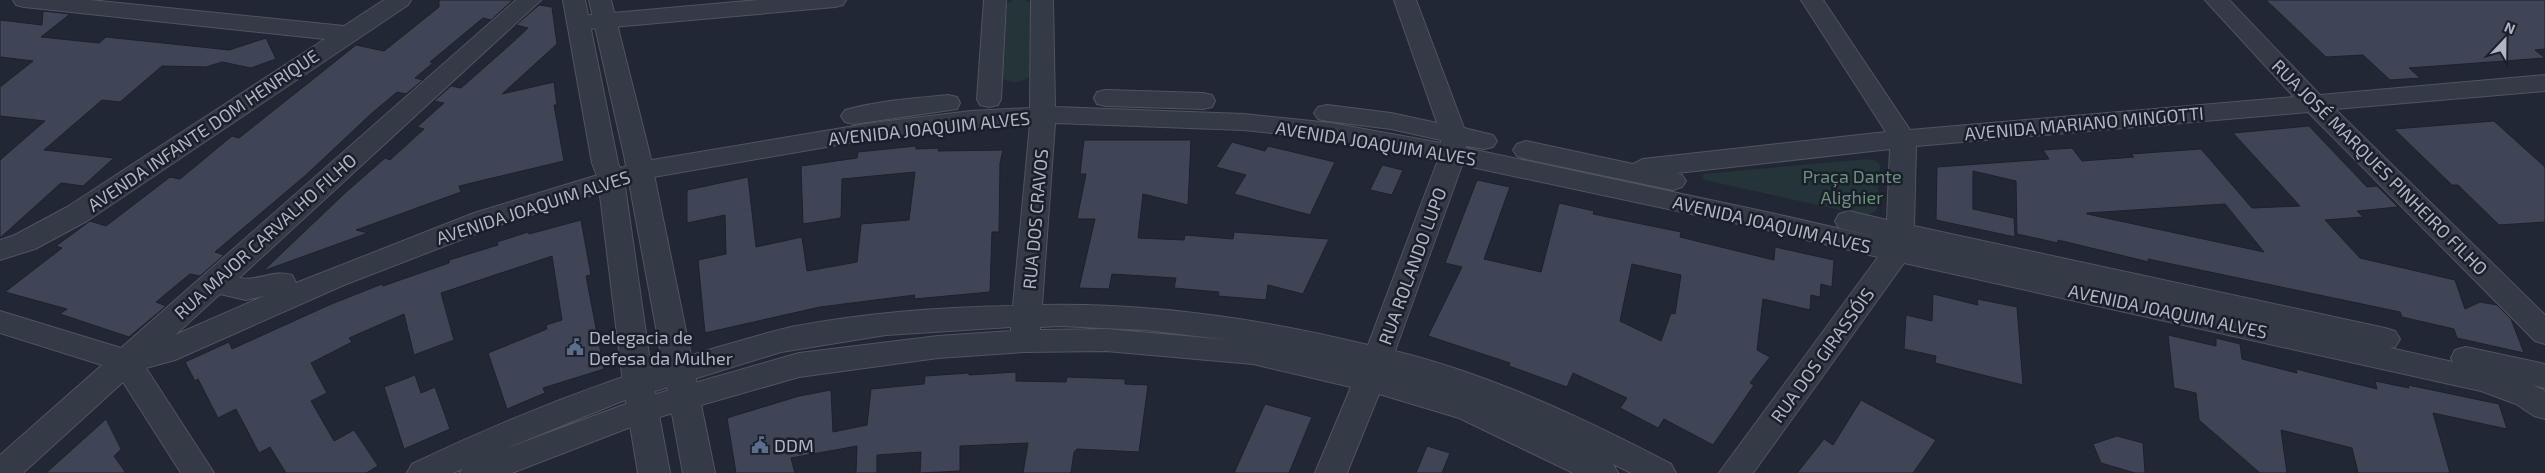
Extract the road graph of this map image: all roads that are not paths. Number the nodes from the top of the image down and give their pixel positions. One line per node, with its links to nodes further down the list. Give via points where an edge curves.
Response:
1 (24, 0): 11 (street)
2 (400, 0): 11 (street, AVENDA INFANTE DOM HENRIQUE)
3 (530, 0): 23 (street, RUA MAJOR CARVALHO FILHO)
4 (836, 0): 10 (street)
5 (995, 0): 13 (street)
6 (1042, 0): 15 (street, RUA DOS CRAVOS)
7 (1405, 0): 17 (street)
8 (1812, 0): 16 (street)
9 (2216, 0): 14 (street, RUA JOSÉ MARQUES PINHEIRO FILHO)
10 (589, 11): 18 (street); 20 (street)
11 (348, 34): 22 (street, AVENDA INFANTE DOM HENRIQUE, via 77,214 25,242)
12 (2545, 83): 14 (street, AVENIDA MARIANO MINGOTTI)
13 (989, 99): 15 (street, AVENIDA JOAQUIM ALVES); 18 (street, AVENIDA JOAQUIM ALVES, via 898,108)
14 (2314, 103): 16 (street, AVENIDA MARIANO MINGOTTI); 27 (street, RUA JOSÉ MARQUES PINHEIRO FILHO)
15 (1044, 106): 17 (street, AVENIDA JOAQUIM ALVES, via 1244,122); 18 (street, AVENIDA JOAQUIM ALVES, via 971,119); 26 (street, RUA DOS CRAVOS)
16 (1903, 139): 19 (street, AVENIDA MARIANO MINGOTTI); 21 (street)
17 (1454, 144): 19 (street, AVENIDA JOAQUIM ALVES); 21 (street, AVENIDA JOAQUIM ALVES, via 1762,220); 29 (street, RUA ROLANDO LUPO)
18 (639, 163): 20 (street, AVENIDA JOAQUIM ALVES); 31 (street)
19 (1624, 170): 21 (street, AVENIDA JOAQUIM ALVES)
20 (608, 171): 24 (street, AVENIDA JOAQUIM ALVES, via 396,233); 28 (street, AVENIDA JOAQUIM ALVES, via 334,278 164,352); 32 (street)
21 (1898, 242): 30 (street, AVENIDA JOAQUIM ALVES, via 2234,305); 33 (street, AVENIDA JOAQUIM ALVES, via 2482,380 2527,395); 43 (street, RUA DOS GIRASSÓIS)
22 (0, 250)
23 (224, 272): 24 (street, AVENIDA JOAQUIM ALVES, via 228,286 246,290); 28 (street, RUA MAJOR CARVALHO FILHO)
24 (282, 282): 28 (street, AVENIDA JOAQUIM ALVES)
25 (0, 322): 28 (street)
26 (1025, 328): 29 (street, via 1106,340); 31 (street, via 938,347)
27 (2545, 333)
28 (136, 351): 34 (street, RUA MAJOR CARVALHO FILHO); 35 (street)
29 (1374, 368): 40 (street, RUA ROLANDO LUPO); 41 (street); 42 (street, via 1485,392 1586,434)
30 (2545, 376)
31 (681, 383): 32 (street); 39 (street)
32 (640, 396): 36 (street, via 496,437); 37 (street); 38 (street)
33 (2545, 407)
34 (1, 473)
35 (198, 473)
36 (423, 473)
37 (476, 473)
38 (654, 473)
39 (699, 473)
40 (1331, 473)
41 (1602, 473)
42 (1660, 473)
43 (1735, 473)

